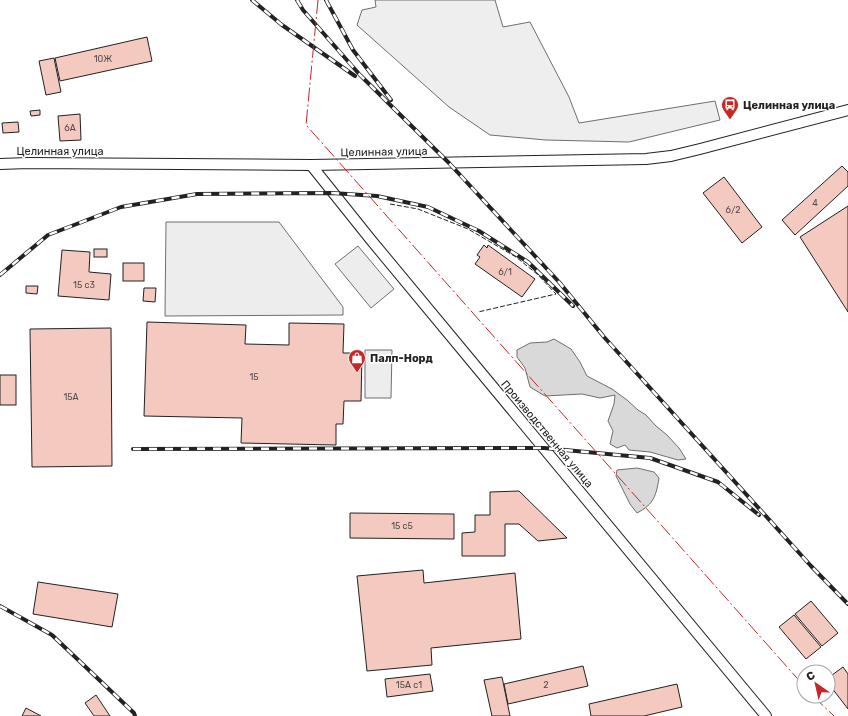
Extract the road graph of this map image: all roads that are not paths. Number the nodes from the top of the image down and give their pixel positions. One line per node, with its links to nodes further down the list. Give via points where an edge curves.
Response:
1 (848, 110): 3 (street, Целинная улица, via 700,149 646,159)
2 (0, 164): 3 (street, Целинная улица)
3 (311, 166): 4 (street, Производственная улица)
4 (766, 716)

